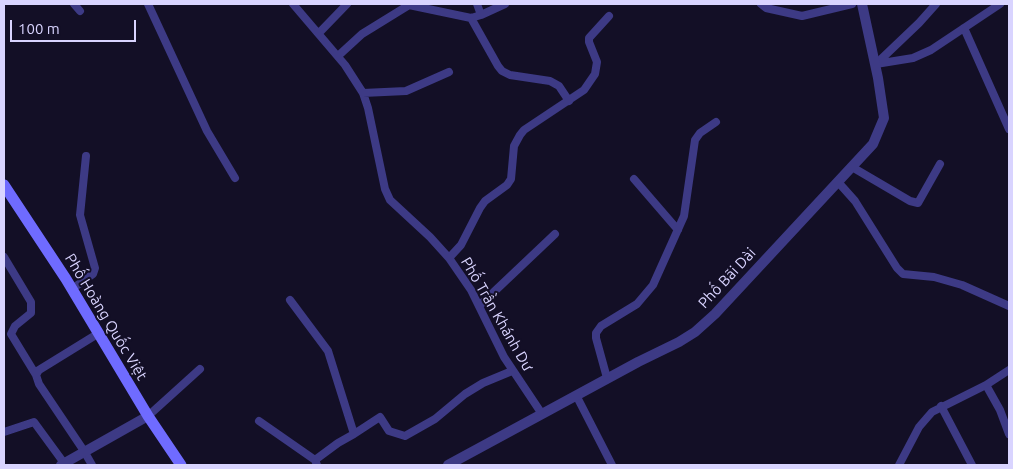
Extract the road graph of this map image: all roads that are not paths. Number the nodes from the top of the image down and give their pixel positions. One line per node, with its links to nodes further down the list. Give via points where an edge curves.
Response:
1 (74, 4): 13 (street)
2 (148, 4): 29 (street, via 208,131)
3 (293, 4): 18 (street, Phố Trần Khánh Dư)
4 (347, 4): 18 (street)
5 (477, 4): 14 (street)
6 (505, 4): 14 (street)
7 (761, 4): 8 (street, via 802,16)
8 (852, 4)
9 (862, 4): 20 (street, Phố Bãi Dài)
10 (936, 4): 20 (street)
11 (1000, 4): 17 (street)
12 (409, 5): 16 (street); 19 (street, via 362,34)
13 (80, 11)
14 (481, 15): 16 (street)
15 (610, 16): 23 (street, via 589,38 597,62 595,74 584,90)
16 (471, 18): 23 (street, via 502,71 555,83)
17 (964, 28): 20 (street, via 913,58); 25 (street)
18 (319, 33): 19 (street, Phố Trần Khánh Dư)
19 (338, 56): 22 (street, Phố Trần Khánh Dư)
20 (876, 64): 28 (street, Phố Bãi Dài, via 884,118 873,144)
21 (450, 72): 22 (street, via 406,91)
22 (363, 93): 36 (street, Phố Trần Khánh Dư, via 390,200)
23 (569, 101): 36 (street, via 520,135 514,146 511,179 485,201 461,245)
24 (716, 122): 33 (street, via 695,140 686,208)
25 (1009, 129)
26 (86, 156): 37 (street, via 80,215 96,268 94,274)
27 (940, 164): 28 (street, via 918,203)
28 (852, 167): 31 (street, Phố Bãi Dài)
29 (235, 178)
30 (634, 179): 33 (street)
31 (838, 182): 40 (street, via 903,274 934,277 962,285); 46 (street, Phố Bãi Dài, via 705,323 679,342)
32 (4, 185): 37 (main road, Phố Hoàng Quốc Việt)
33 (678, 230): 46 (street, via 653,285 644,297 601,326 596,333)
34 (555, 234): 39 (street)
35 (4, 257): 45 (street, via 31,302 31,313 11,330 11,334)
36 (449, 258): 39 (street, Phố Trần Khánh Dư)
37 (72, 289): 41 (main road, Phố Hoàng Quốc Việt)
38 (290, 300): 54 (street, via 328,351)
39 (479, 306): 44 (street, Phố Trần Khánh Dư)
40 (1009, 306)
41 (98, 333): 45 (street, via 39,370); 51 (main road, Phố Hoàng Quốc Việt)
42 (200, 369): 51 (street)
43 (1009, 370): 47 (street)
44 (512, 371): 50 (street, Phố Trần Khánh Dư); 54 (street, via 483,383 405,436 389,431 380,417)
45 (36, 376): 56 (street)
46 (607, 378): 48 (street, Phố Bãi Dài)
47 (986, 385): 49 (street); 55 (street)
48 (576, 395): 50 (street, Phố Bãi Dài); 63 (street)
49 (941, 406): 64 (street, via 919,427); 65 (street)
50 (542, 414): 62 (street, Phố Bãi Dài)
51 (148, 416): 56 (street); 61 (main road, Phố Hoàng Quốc Việt)
52 (260, 421): 57 (street)
53 (4, 432): 58 (street, via 34,422)
54 (354, 434): 57 (street, via 338,443)
55 (1009, 434)
56 (84, 451): 58 (street); 59 (street); 60 (street)
57 (316, 463)
58 (63, 464)
59 (86, 465)
60 (92, 465)
61 (181, 465)
62 (448, 465)
63 (612, 465)
64 (899, 465)
65 (972, 465)

